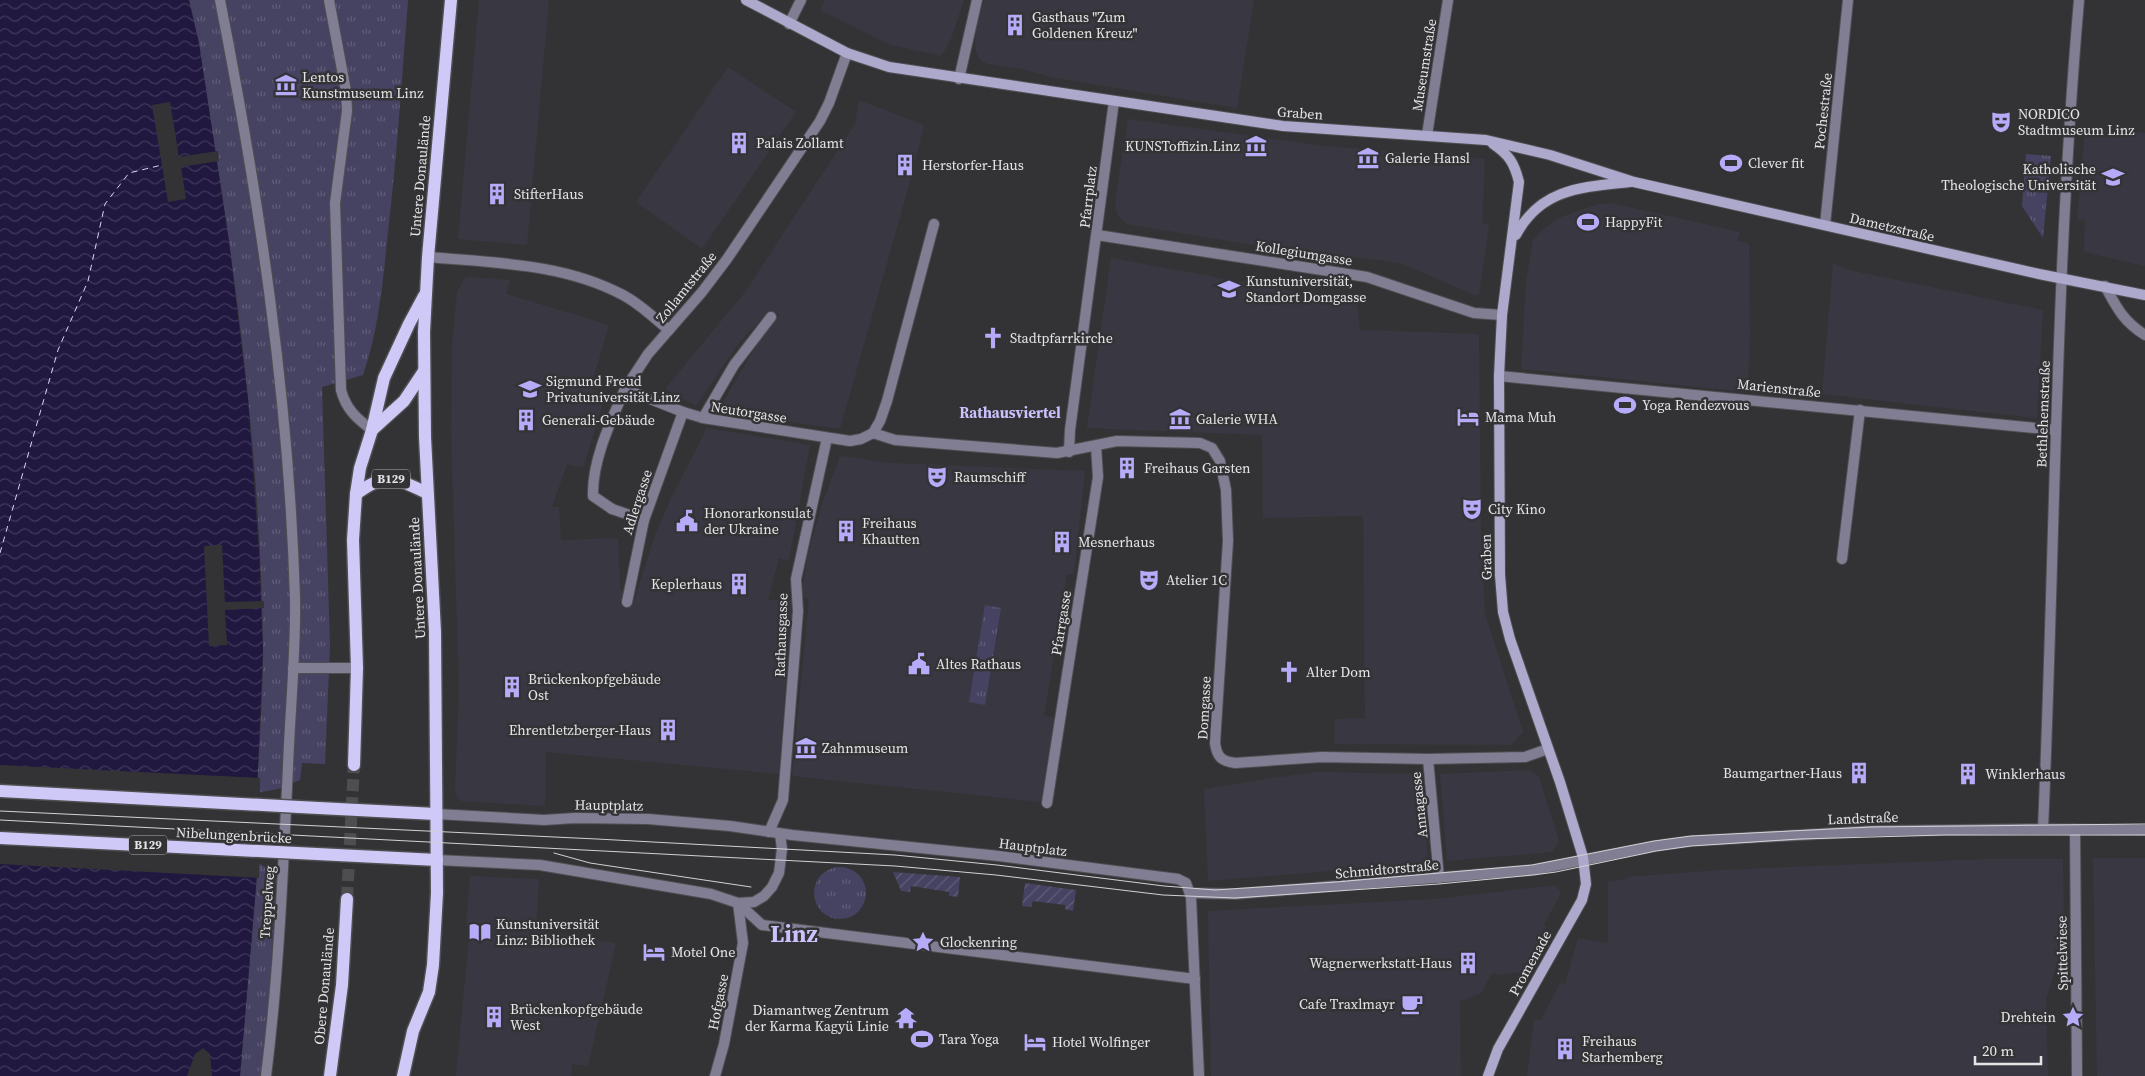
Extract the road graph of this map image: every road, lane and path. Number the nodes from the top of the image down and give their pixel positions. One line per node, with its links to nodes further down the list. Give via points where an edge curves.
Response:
1 (220, 0): 47 (street, Treppelweg, via 259,212 277,352 292,519 295,602)
2 (329, 0): 36 (street, via 347,111 335,203 341,390 345,404 355,418)
3 (451, 0): 21 (main road, Untere Donaulände)
4 (746, 0): 10 (main road)
5 (802, 0): 10 (street)
6 (977, 0): 12 (street)
7 (1448, 0): 14 (street, Museumstraße)
8 (1848, 0): 18 (street, Pochestraße)
9 (2079, 0): 22 (street, Bethlehemstraße)
10 (789, 24): 11 (main road)
11 (847, 53): 12 (main road, via 889,67); 28 (street, Zollamtstraße, via 820,121 727,259)
12 (959, 79): 13 (main road)
13 (1114, 100): 14 (main road, Graben, via 1282,126); 19 (street, Pfarrplatz)
14 (1427, 134): 15 (main road, Graben)
15 (1486, 140): 16 (main road, Graben, via 1550,155); 20 (main road, Graben, via 1502,150 1514,164 1519,182)
16 (1634, 182): 18 (main road, Dametzstraße); 20 (main road, Graben, via 1581,187 1558,195 1539,205 1522,223)
17 (934, 224): 38 (street, via 887,401)
18 (1825, 225): 22 (main road, Dametzstraße)
19 (1096, 235): 26 (street, Kollegiumgasse, via 1367,277 1474,313); 41 (street, Pfarrplatz)
20 (1513, 240): 26 (main road, Graben)
21 (428, 257): 24 (main road, Untere Donaulände); 28 (street, via 526,266 578,277 640,306)
22 (2061, 278): 23 (main road, Dametzstraße); 37 (street, Bethlehemstraße)
23 (2105, 286): 25 (main road, Dametzstraße); 29 (street, via 2125,320)
24 (425, 295): 30 (main road, Untere Donaulände); 36 (main road, Untere Donaulände, via 384,378)
25 (2145, 295)
26 (1502, 315): 31 (main road, Graben)
27 (771, 316): 35 (street, via 734,365)
28 (668, 330): 32 (street, Zollamtstraße)
29 (2145, 335)
30 (424, 371): 36 (main road, via 404,401); 42 (main road, Untere Donaulände)
31 (1499, 376): 33 (street, Marienstraße); 49 (main road, Graben, via 1503,612)
32 (625, 388): 34 (street, Neutorgasse); 44 (street, Zollamtstraße, via 608,428 592,482 593,496 612,509)
33 (1860, 410): 37 (street, Marienstraße); 45 (street)
34 (683, 412): 35 (street, Neutorgasse); 44 (street, Adlergasse)
35 (703, 418): 39 (street, Neutorgasse)
36 (372, 430): 43 (main road, Untere Donaulände)
37 (2056, 430): 55 (street, Bethlehemstraße)
38 (873, 433): 39 (street, Neutorgasse, via 850,441); 41 (street, via 895,440)
39 (827, 438): 58 (street, Rathausgasse, via 796,578 798,611 783,800)
40 (1096, 446): 41 (street); 50 (street, Domgasse, via 1117,441 1200,443 1212,448 1220,461 1226,490 1228,541 1215,743 1221,759 1235,763 1322,757); 53 (street, Pfarrgasse, via 1098,477)
41 (1069, 452)
42 (427, 493): 43 (main road, B129, via 398,480 383,478); 54 (main road, Untere Donaulände / B129, via 435,632)
43 (356, 494): 48 (main road, Untere Donaulände / B129, via 353,540)
44 (644, 520): 46 (street, Adlergasse)
45 (1842, 559)
46 (627, 602)
47 (292, 668): 48 (street); 68 (street, Treppelweg, via 282,898)
48 (357, 668): 51 (main road, Untere Donaulände / B129)
49 (1548, 749): 50 (street, Domgasse, via 1525,757); 62 (main road, Graben)
50 (1428, 760): 63 (street, Annagasse)
51 (354, 765)
52 (0, 791): 54 (main road, bridge)
53 (1047, 802)
54 (436, 814): 58 (street, Hauptplatz, via 544,820 648,820); 61 (main road, Untere Donaulände / B129)
55 (2043, 829): 56 (street, Landstraße); 62 (street, Landstraße, via 1871,831 1691,841)
56 (2075, 829): 57 (street, Landstraße); 74 (street, Spittelwiese)
57 (2145, 830)
58 (769, 832): 59 (street, Hauptplatz)
59 (780, 834): 64 (street, Hauptplatz, via 1165,877 1186,884); 66 (street, via 779,873 772,887 754,902)
60 (0, 838): 61 (main road, Nibelungenbrücke / B129, bridge)
61 (437, 860): 66 (street, via 540,865 711,894); 70 (main road, B129, via 429,992 413,1031)
62 (1584, 861): 63 (street, Schmidtorstraße, via 1533,870); 73 (main road, Promenade, via 1586,884 1582,900 1498,1048)
63 (1439, 878): 64 (street, Schmidtorstraße, via 1235,894)
64 (1190, 893): 67 (street)
65 (347, 899): 69 (main road, Obere Donaulände, via 342,985)
66 (738, 903): 67 (street, via 762,924); 71 (street, Hofgasse, via 743,943)
67 (1195, 979): 72 (street)
68 (266, 1076)
69 (330, 1076)
70 (403, 1076)
71 (715, 1076)
72 (1199, 1076)
73 (1488, 1076)
74 (2077, 1076)

